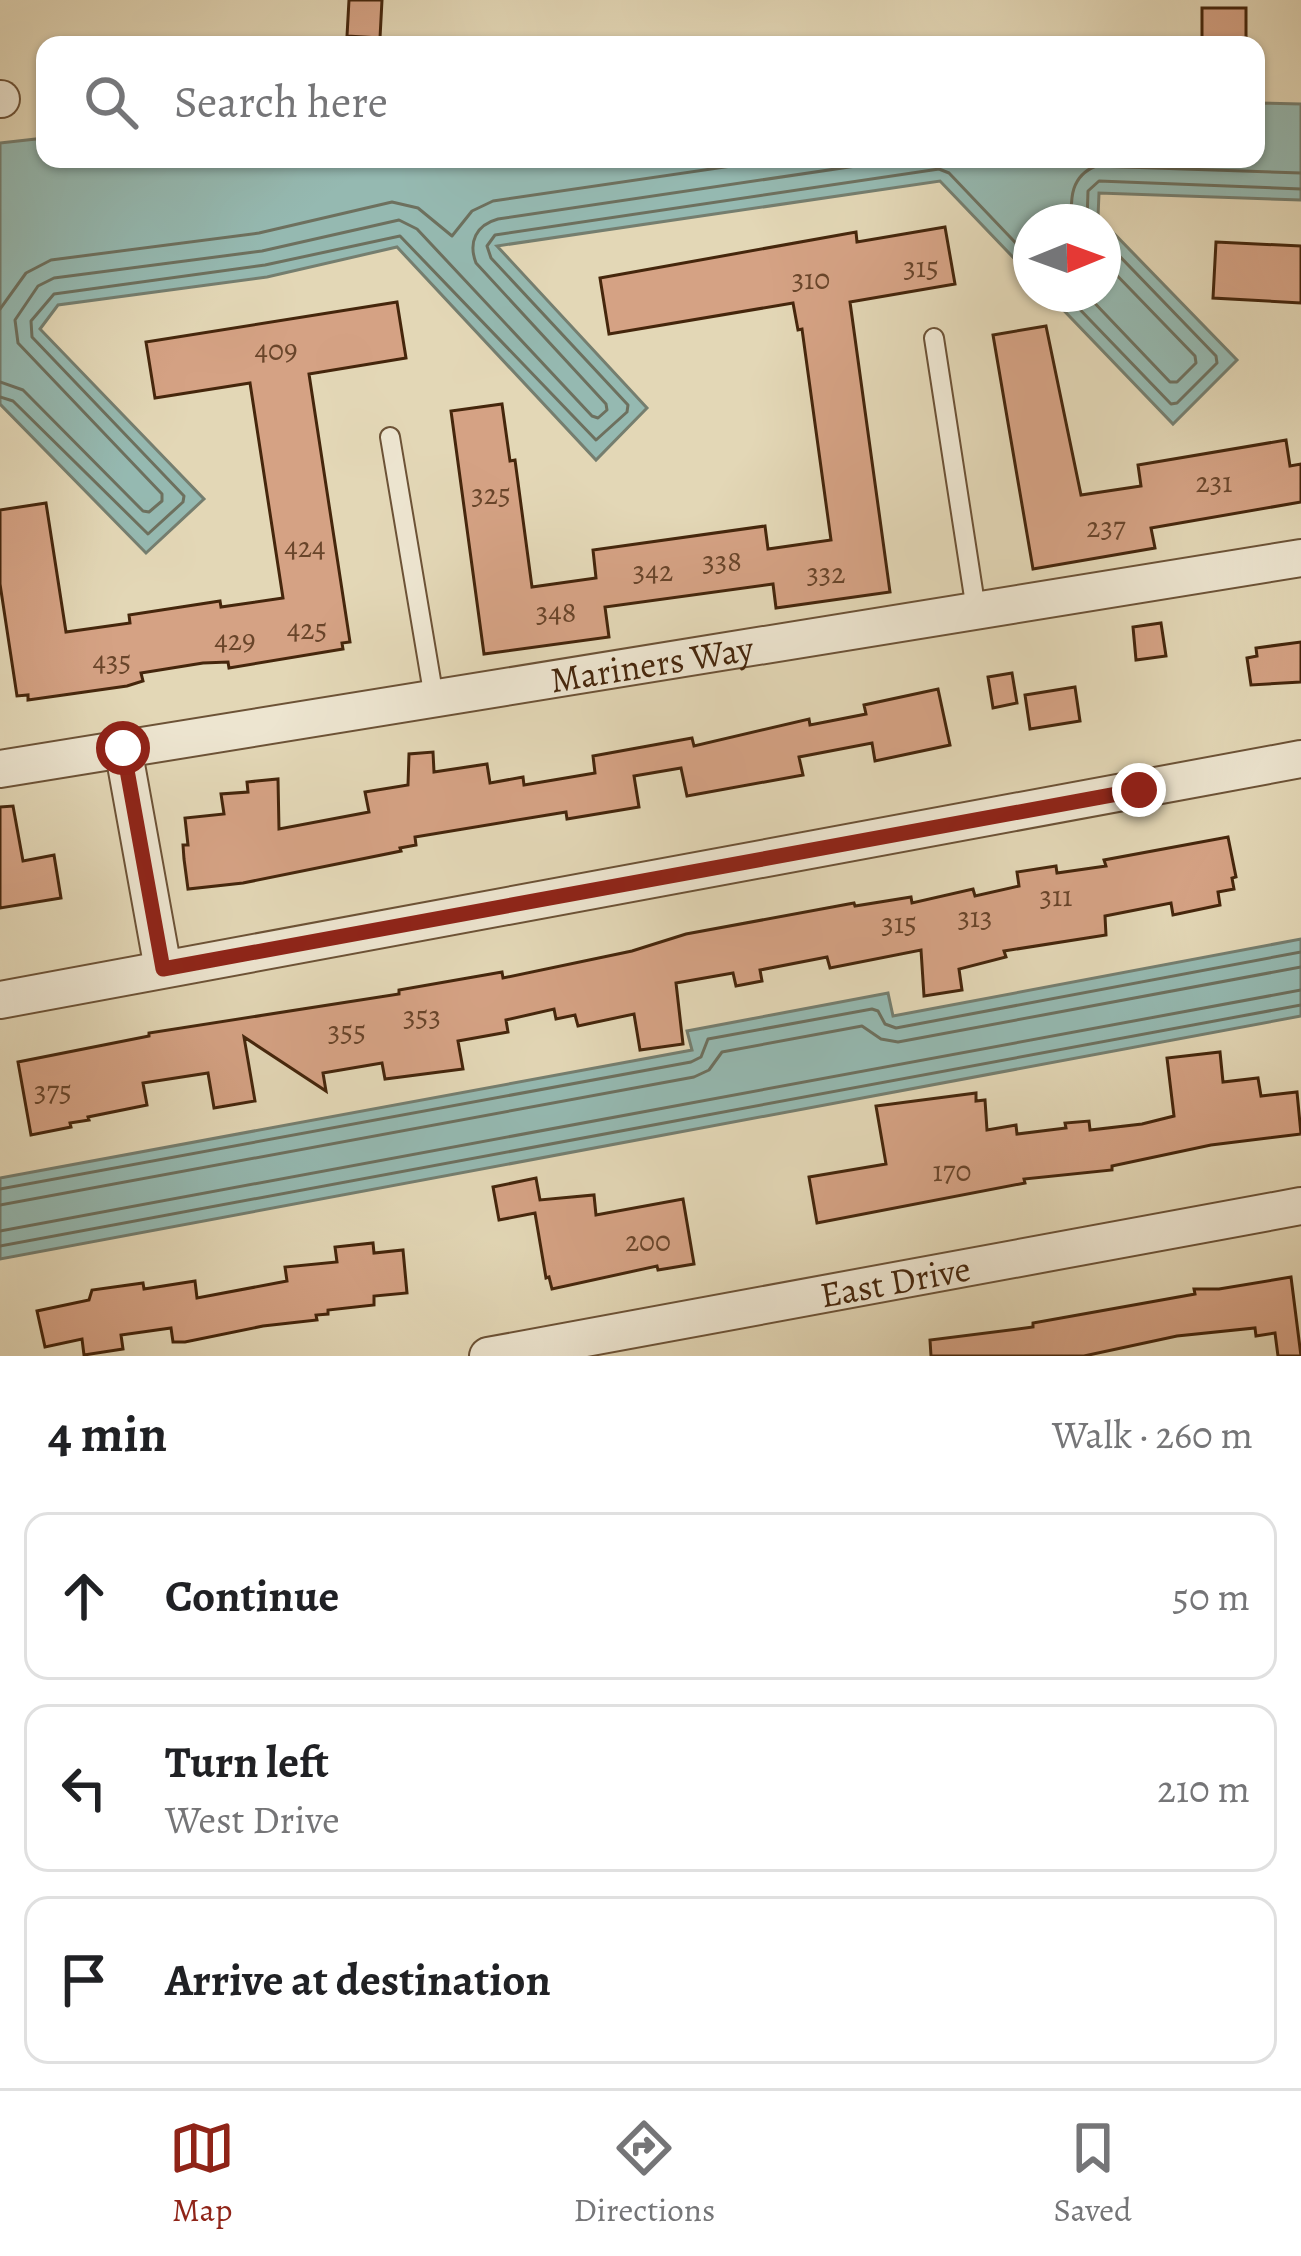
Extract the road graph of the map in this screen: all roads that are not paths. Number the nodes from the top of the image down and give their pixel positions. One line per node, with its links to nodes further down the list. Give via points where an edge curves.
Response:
1 (934, 338): 4 (lane)
2 (390, 437): 5 (lane)
3 (1301, 558): 4 (street, Mariners Way)
4 (976, 610): 5 (street, Mariners Way)
5 (434, 698): 6 (street, Mariners Way)
6 (123, 748): 8 (street, Mariners Way); 9 (street)
7 (1301, 759): 9 (street)
8 (0, 769)
9 (163, 969): 10 (street)
10 (0, 1000)
11 (1301, 1205): 12 (street, East Drive)
12 (488, 1356)

